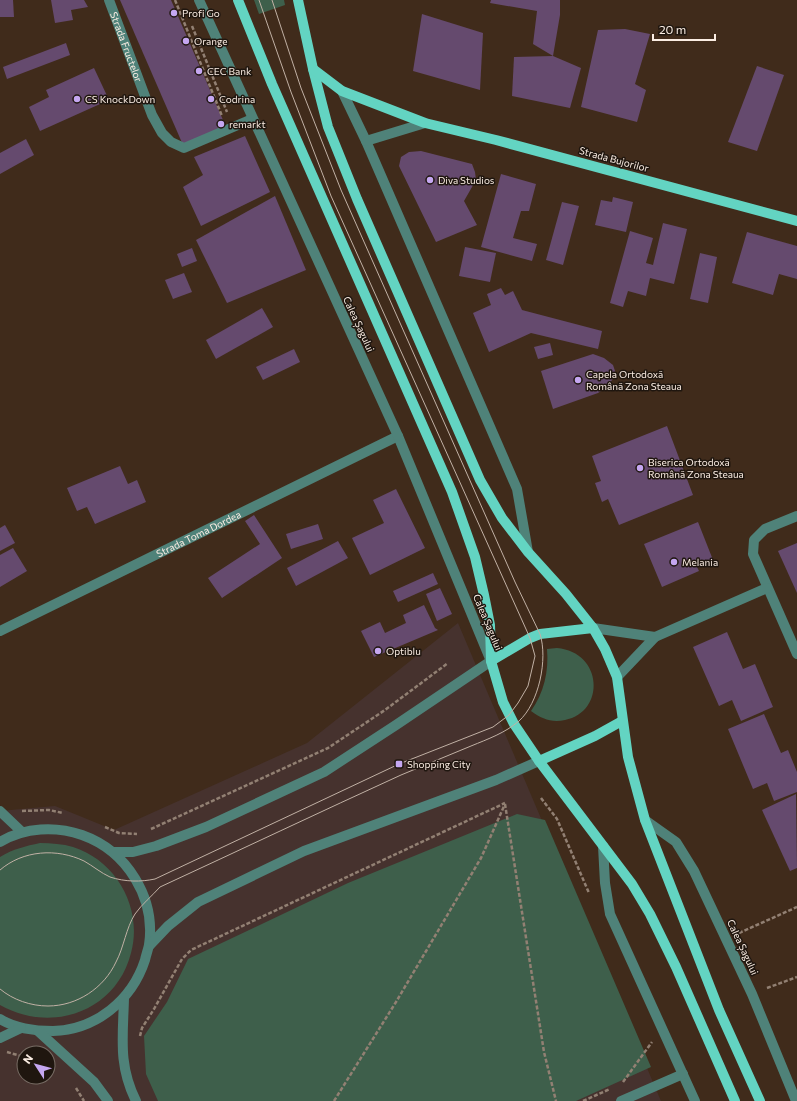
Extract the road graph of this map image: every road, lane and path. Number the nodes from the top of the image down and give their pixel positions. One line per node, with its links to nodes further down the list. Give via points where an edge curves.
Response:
1 (109, 0): 11 (street, Strada Fructelor, via 152,114 162,133 171,142 184,148)
2 (175, 0): 11 (path)
3 (199, 0): 9 (street, Calea Șagului)
4 (238, 0): 22 (main road, Calea Șagului, via 272,84 452,492 475,557 484,595 490,624)
5 (298, 0): 7 (main road)
6 (190, 21): 11 (path)
7 (313, 69): 8 (main road, Strada Bujorilor); 16 (main road, via 331,134 357,199 480,480 502,518)
8 (342, 91): 10 (main road, Strada Bujorilor); 12 (street)
9 (252, 119): 11 (street, Strada Fructelor); 14 (street, Calea Șagului)
10 (425, 123): 12 (street); 13 (main road, Strada Bujorilor)
11 (230, 128)
12 (366, 141): 16 (street, via 517,489)
13 (797, 221)
14 (398, 436): 19 (street, Strada Toma Dordea); 22 (street, Calea Șagului)
15 (797, 516): 17 (street, via 765,530 754,540 753,554)
16 (528, 552): 18 (main road)
17 (767, 588): 20 (street); 21 (street)
18 (593, 628): 20 (street); 22 (main road, Calea Șagului, via 540,634); 24 (main road)
19 (0, 630)
20 (655, 636): 24 (street)
21 (797, 654)
22 (491, 661): 26 (main road, Calea Șagului, via 503,702 514,724); 38 (street, via 324,772 206,827 156,846 133,852)
23 (448, 663): 33 (path, via 328,748)
24 (617, 677): 25 (main road)
25 (622, 721): 26 (main road); 31 (main road, via 628,757)
26 (539, 761): 37 (main road, Calea Șagului); 41 (street, via 496,780 304,851 198,902 168,926)
27 (505, 803): 49 (path, via 191,950 182,959 142,1028); 58 (path, via 481,858); 59 (path, via 544,1052)
28 (17, 810): 30 (path, via 49,810)
29 (0, 811): 34 (street)
30 (63, 813)
31 (645, 820): 40 (street, Calea Șagului, via 676,842 694,871); 64 (main road, via 719,1010)
32 (105, 827): 35 (path, via 119,833)
33 (148, 831)
34 (22, 832): 36 (street); 38 (street, via 46,829 70,831 93,839)
35 (141, 834)
36 (0, 842)
37 (603, 846): 53 (street, via 610,914); 63 (main road, Calea Șagului, via 632,884 650,914)
38 (113, 852): 41 (street, via 129,868 146,902 150,920)
39 (797, 906): 40 (path)
40 (726, 939): 65 (street, Calea Șagului, via 752,994)
41 (149, 946): 44 (street, via 140,974)
42 (797, 977): 43 (path)
43 (764, 989)
44 (124, 998): 47 (street, via 106,1014 85,1025 62,1031); 57 (street, via 122,1047 125,1070)
45 (0, 1019): 46 (street)
46 (21, 1028): 47 (street); 48 (street)
47 (38, 1031): 56 (street, via 94,1082)
48 (0, 1038)
49 (139, 1040)
50 (653, 1040): 54 (path)
51 (1, 1050): 52 (path)
52 (16, 1055)
53 (683, 1074): 61 (street); 62 (street)
54 (622, 1084)
55 (615, 1087): 60 (path)
56 (108, 1101)
57 (136, 1101)
58 (334, 1101)
59 (556, 1101)
60 (583, 1101)
61 (621, 1101)
62 (695, 1101)
63 (735, 1101)
64 (760, 1101)
65 (796, 1101)

